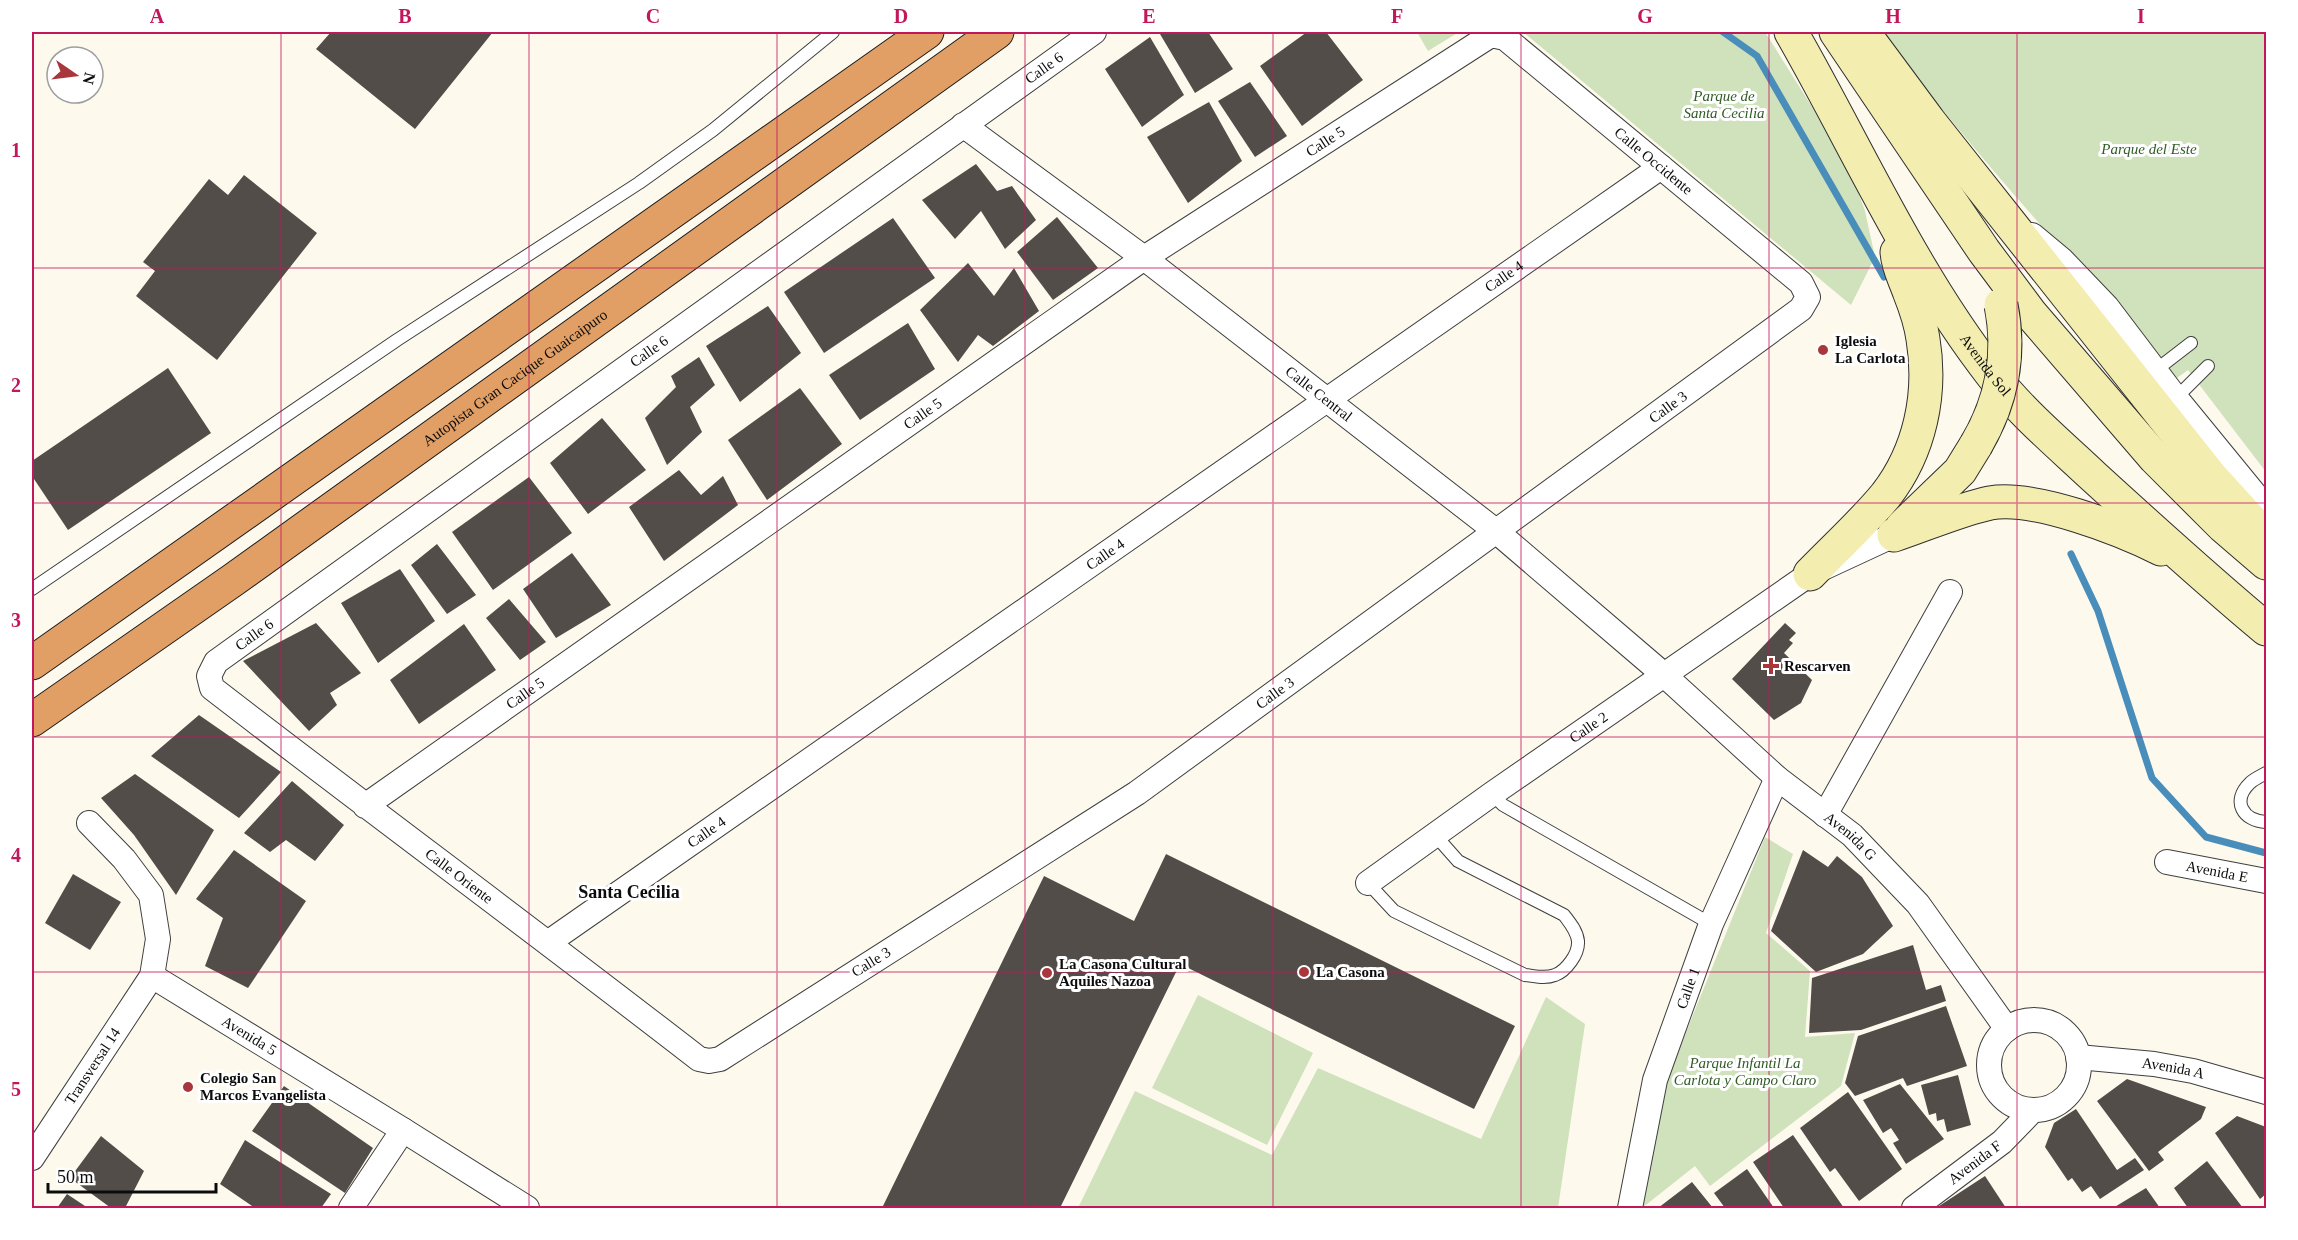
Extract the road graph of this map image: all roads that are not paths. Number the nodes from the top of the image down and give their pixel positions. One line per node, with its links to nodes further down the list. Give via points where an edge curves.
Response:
1 (833, 32): 28 (lane, via 713,130 639,183 407,333)
2 (927, 32): 31 (highway)
3 (997, 32): 34 (highway, Autopista Gran Cacique Guaicaipuro)
4 (1094, 32): 9 (street, Calle 6)
5 (1791, 32): 12 (main road, Avenida Sol)
6 (1836, 32): 13 (main road)
7 (1863, 32): 11 (main road)
8 (1491, 35): 10 (street, Calle Occidente, via 1505,38); 14 (street, Calle 5)
9 (963, 125): 14 (street, Calle Central); 33 (street, Calle 6, via 216,662)
10 (1661, 166): 15 (street, Calle Occidente, via 1801,283); 20 (street, Calle 4)
11 (1998, 207): 18 (street, via 2062,260 2107,307); 24 (main road, via 2212,478)
12 (1897, 230): 25 (main road, Avenida Sol, via 1994,377 2028,415); 27 (main road, via 1898,266 1923,338 1926,398 1917,436 1886,495)
13 (1984, 251): 23 (main road, bridge, via 2001,305 2006,343 2002,385 1987,426 1960,471); 26 (main road, via 2031,314 2155,458)
14 (1143, 258): 20 (street, Calle Central); 38 (street, Calle 5)
15 (1808, 297): 22 (street, Calle 3, via 1802,309)
16 (2191, 343): 18 (lane)
17 (2208, 366): 19 (lane)
18 (2156, 370): 19 (street)
19 (2176, 398): 21 (street)
20 (1326, 399): 22 (street, Calle Central); 47 (street, Calle 4)
21 (2266, 508)
22 (1497, 532): 32 (street, Calle Central); 51 (street, Calle 3, via 1137,793)
23 (1894, 534): 25 (main road, via 2011,501 2083,518); 27 (street)
24 (2266, 537)
25 (2184, 560): 30 (main road, Avenida Sol)
26 (2266, 563)
27 (1810, 574): 32 (street, Calle 2)
28 (32, 589)
29 (1950, 592): 39 (street)
30 (2266, 630)
31 (32, 663)
32 (1663, 674): 36 (street, Avenida G); 37 (street, Calle 2)
33 (209, 676): 38 (street, Calle Oriente, via 212,688)
34 (32, 720)
35 (2266, 772): 40 (lane, via 2249,783 2241,807 2245,815)
36 (1777, 778): 39 (street, Avenida G); 46 (street, Calle 1)
37 (1492, 794): 42 (street, Calle 2); 46 (lane, via 1503,806)
38 (365, 806): 47 (street, Calle Oriente)
39 (1825, 814): 49 (street, Avenida G, via 1852,835 1918,904)
40 (2266, 822)
41 (89, 823): 48 (street, via 124,859 151,895 158,939)
42 (1435, 835): 45 (street, Calle 2); 45 (lane, via 1458,861 1564,915 1578,941 1565,970 1544,977 1526,975 1394,911)
43 (2167, 862): 44 (street, Avenida E)
44 (2266, 881)
45 (1368, 883)
46 (1711, 924): 58 (street, Calle 1, via 1650,1097)
47 (549, 942): 51 (street, Calle Oriente, via 699,1059)
48 (152, 976): 54 (street, Avenida 5); 55 (street, Transversal 14)
49 (2007, 1029): 50 (street, via 2022,1021 2039,1020 2055,1025 2070,1038); 53 (street, via 1991,1052 1991,1079 2007,1102)
50 (2078, 1057): 52 (street, Avenida A, via 2193,1071); 53 (street, via 2079,1071 2068,1095 2058,1104)
51 (720, 1059)
52 (2266, 1092)
53 (2032, 1111): 59 (street, Avenida F, via 2002,1142)
54 (403, 1130): 56 (street); 57 (street, Avenida 5)
55 (32, 1158)
56 (351, 1209)
57 (527, 1209)
58 (1630, 1209)
59 (1914, 1209)

